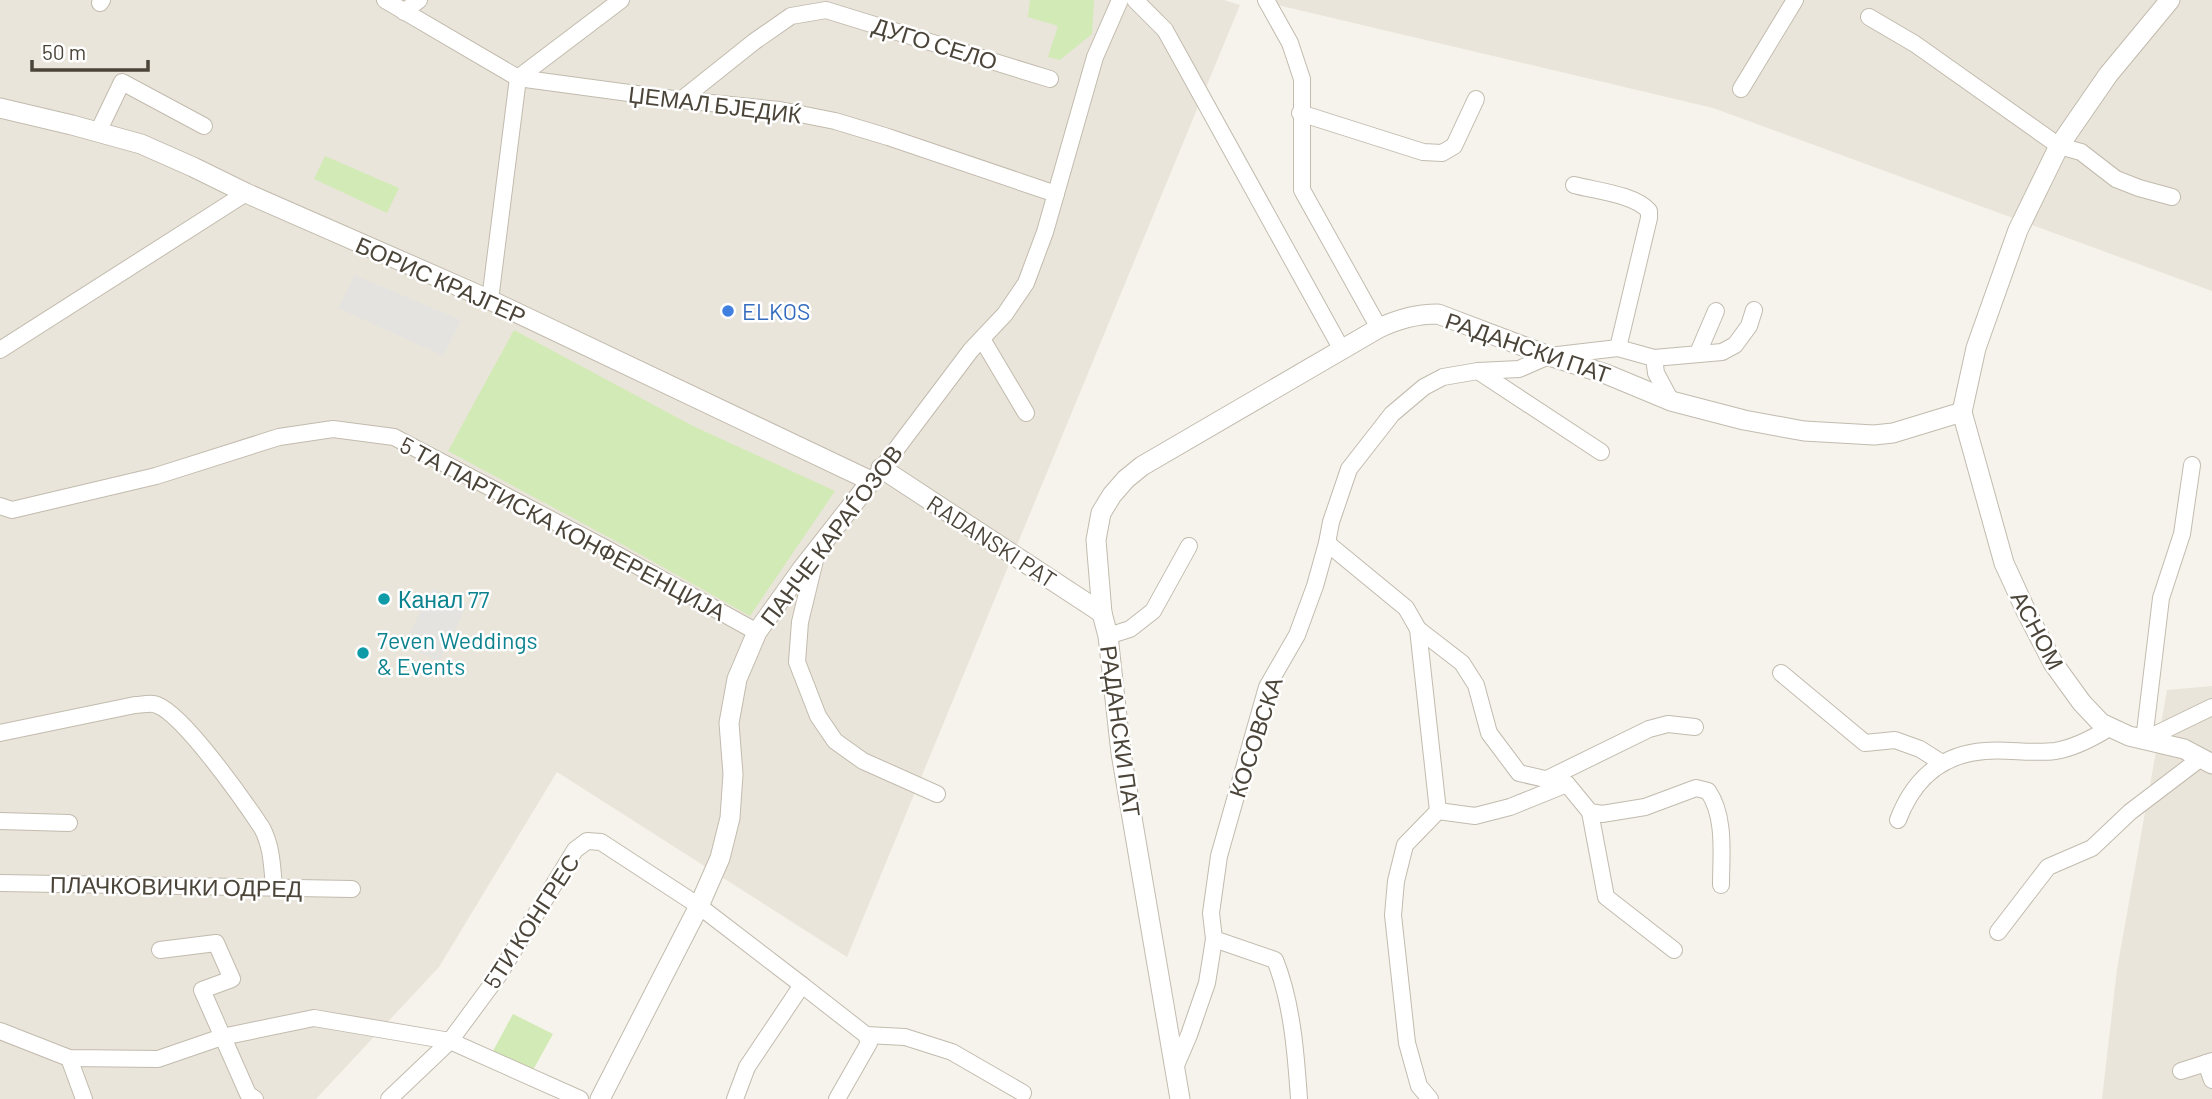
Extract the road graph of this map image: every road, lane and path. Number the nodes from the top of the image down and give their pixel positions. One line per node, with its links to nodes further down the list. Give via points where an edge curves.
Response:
1 (385, 0): 9 (street, ЏЕМАЛ БЈЕДИЌ)
2 (419, 0): 9 (street)
3 (621, 0): 11 (street)
4 (1120, 0): 23 (street, ПАНЧЕ КАРАЃОЗОВ, via 1095,57)
5 (1135, 0): 32 (street, via 1165,30)
6 (1266, 0): 17 (street, via 1298,67)
7 (1795, 0): 13 (street)
8 (2170, 0): 20 (street, via 2108,75)
9 (404, 12): 11 (street, ЏЕМАЛ БЈЕДИЌ)
10 (1869, 17): 20 (street)
11 (518, 78): 15 (street, ЏЕМАЛ БЈЕДИЌ); 25 (street)
12 (1050, 79): 15 (street, ДУГО СЕЛО, via 826,10 791,16)
13 (1741, 89)
14 (1476, 99): 17 (street, via 1454,146 1442,152 1423,152)
15 (681, 100): 23 (street, ЏЕМАЛ БЈЕДИЌ, via 835,121)
16 (0, 108): 19 (street, БОРИС КРАЈГЕР)
17 (1300, 113): 28 (street, via 1302,190)
18 (204, 126): 19 (street, via 122,82)
19 (98, 132): 22 (street, БОРИС КРАЈГЕР, via 193,166)
20 (2059, 146): 24 (street, via 2081,152 2116,179); 38 (street, via 2018,230 1976,348)
21 (1574, 185): 30 (street, via 1634,200 1649,211)
22 (246, 193): 25 (street, БОРИС КРАЈГЕР); 31 (street)
23 (1056, 194): 29 (street, ПАНЧЕ КАРАЃОЗОВ, via 1026,282)
24 (2172, 197)
25 (490, 300): 42 (street, БОРИС КРАЈГЕР)
26 (1754, 310): 33 (street, via 1735,345 1722,352)
27 (1716, 311): 33 (street)
28 (1379, 327): 32 (street, РАДАНСКИ ПАТ); 34 (street, РАДАНСКИ ПАТ, via 1419,314 1438,314)
29 (982, 340): 39 (street); 42 (street, ПАНЧЕ КАРАЃОЗОВ)
30 (1618, 348): 34 (street, КОСОВСКА); 35 (street)
31 (0, 350)
32 (1342, 350): 47 (street, РАДАНСКИ ПАТ, via 1126,479 1101,513 1096,540)
33 (1698, 353): 35 (street)
34 (1549, 356): 36 (street, КОСОВСКА, via 1520,369); 37 (street, РАДАНСКИ ПАТ)
35 (1654, 358): 37 (street, via 1656,373)
36 (1478, 371): 40 (street); 44 (street, КОСОВСКА, via 1444,377 1424,387 1392,414 1349,469)
37 (1671, 401): 38 (street, РАДАНСКИ ПАТ, via 1804,431 1874,435)
38 (1962, 412): 54 (street, АСНОМ, via 2004,563 2026,611 2060,673 2082,703)
39 (1026, 413)
40 (1601, 452)
41 (2192, 465): 56 (street, via 2182,534 2161,598)
42 (876, 475): 46 (street, ПАНЧЕ КАРАЃОЗОВ); 47 (street, RADANSKI PAT)
43 (0, 506): 49 (street, 5 ТА ПАРТИСКА КОНФЕРЕНЦИЈА, via 12,510 156,476 279,437 332,429 394,437)
44 (1327, 543): 48 (street, via 1406,608); 73 (street, КОСОВСКА, via 1297,635 1267,687 1219,856)
45 (1189, 546): 50 (street, via 1153,611 1130,629)
46 (817, 549): 49 (street, ПАНЧЕ КАРАЃОЗОВ); 61 (street, via 800,622 797,662 818,716 835,741 863,761)
47 (1102, 613): 50 (street, РАДАНСКИ ПАТ)
48 (1418, 629): 59 (street, via 1462,663 1476,685 1489,733 1519,773); 62 (street)
49 (757, 632): 71 (street, ПАНЧЕ КАРАЃОЗОВ, via 737,679 729,723 730,818 720,859)
50 (1108, 636): 83 (street, РАДАНСКИ ПАТ, via 1121,753)
51 (1781, 673): 58 (street, via 1865,743 1895,740)
52 (2212, 707): 56 (street)
53 (1695, 727): 59 (street, via 1668,724 1650,729)
54 (2109, 728): 56 (street, АСНОМ); 58 (street, via 2055,751 1986,751)
55 (0, 733): 69 (street, via 155,704 171,714 205,751 262,828 271,852)
56 (2144, 740): 57 (street, АСНОМ, via 2184,748)
57 (2206, 761): 72 (street, via 2130,813 2092,848 2048,867)
58 (1942, 762): 64 (street, via 1906,799)
59 (1548, 779): 60 (street)
60 (1567, 784): 62 (street, via 1475,816); 63 (street)
61 (937, 794)
62 (1438, 811): 96 (street, via 1405,845 1394,915 1407,1043 1419,1086)
63 (1590, 812): 68 (street, via 1645,807 1696,788 1708,792 1721,833); 75 (street, via 1606,897)
64 (1898, 820)
65 (0, 821): 66 (street)
66 (69, 823)
67 (0, 883): 69 (street, ПЛАЧКОВИЧКИ ОДРЕД)
68 (1721, 885)
69 (274, 887): 70 (street, ПЛАЧКОВИЧКИ ОДРЕД)
70 (352, 889)
71 (699, 906): 76 (street); 80 (street, 5ТИ КОНГРЕС, via 601,842 587,841 575,850 498,976); 91 (street, ПАНЧЕ КАРАЃОЗОВ)
72 (1998, 932)
73 (1213, 939): 83 (street, КОСОВСКА, via 1207,983); 95 (street, via 1275,960 1291,1028)
74 (160, 950): 79 (street, via 216,943 232,979 202,990)
75 (1674, 950)
76 (802, 985): 78 (street); 92 (street, via 747,1066)
77 (0, 1031): 81 (street)
78 (866, 1035): 86 (street, via 905,1037 952,1052); 93 (street, via 869,1043)
79 (222, 1037): 80 (street, via 314,1018); 81 (street, via 158,1059); 88 (street, via 248,1094)
80 (450, 1041): 89 (street, 5ТИ КОНГРЕС); 90 (street)
81 (69, 1058): 87 (street)
82 (2209, 1062): 84 (street); 85 (street)
83 (1174, 1070): 94 (street, РАДАНСКИ ПАТ)
84 (2181, 1072)
85 (2212, 1080)
86 (1023, 1093)
87 (84, 1099)
88 (255, 1099)
89 (389, 1099)
90 (580, 1099)
91 (600, 1099)
92 (735, 1099)
93 (837, 1099)
94 (1180, 1099)
95 (1299, 1099)
96 (1430, 1099)

